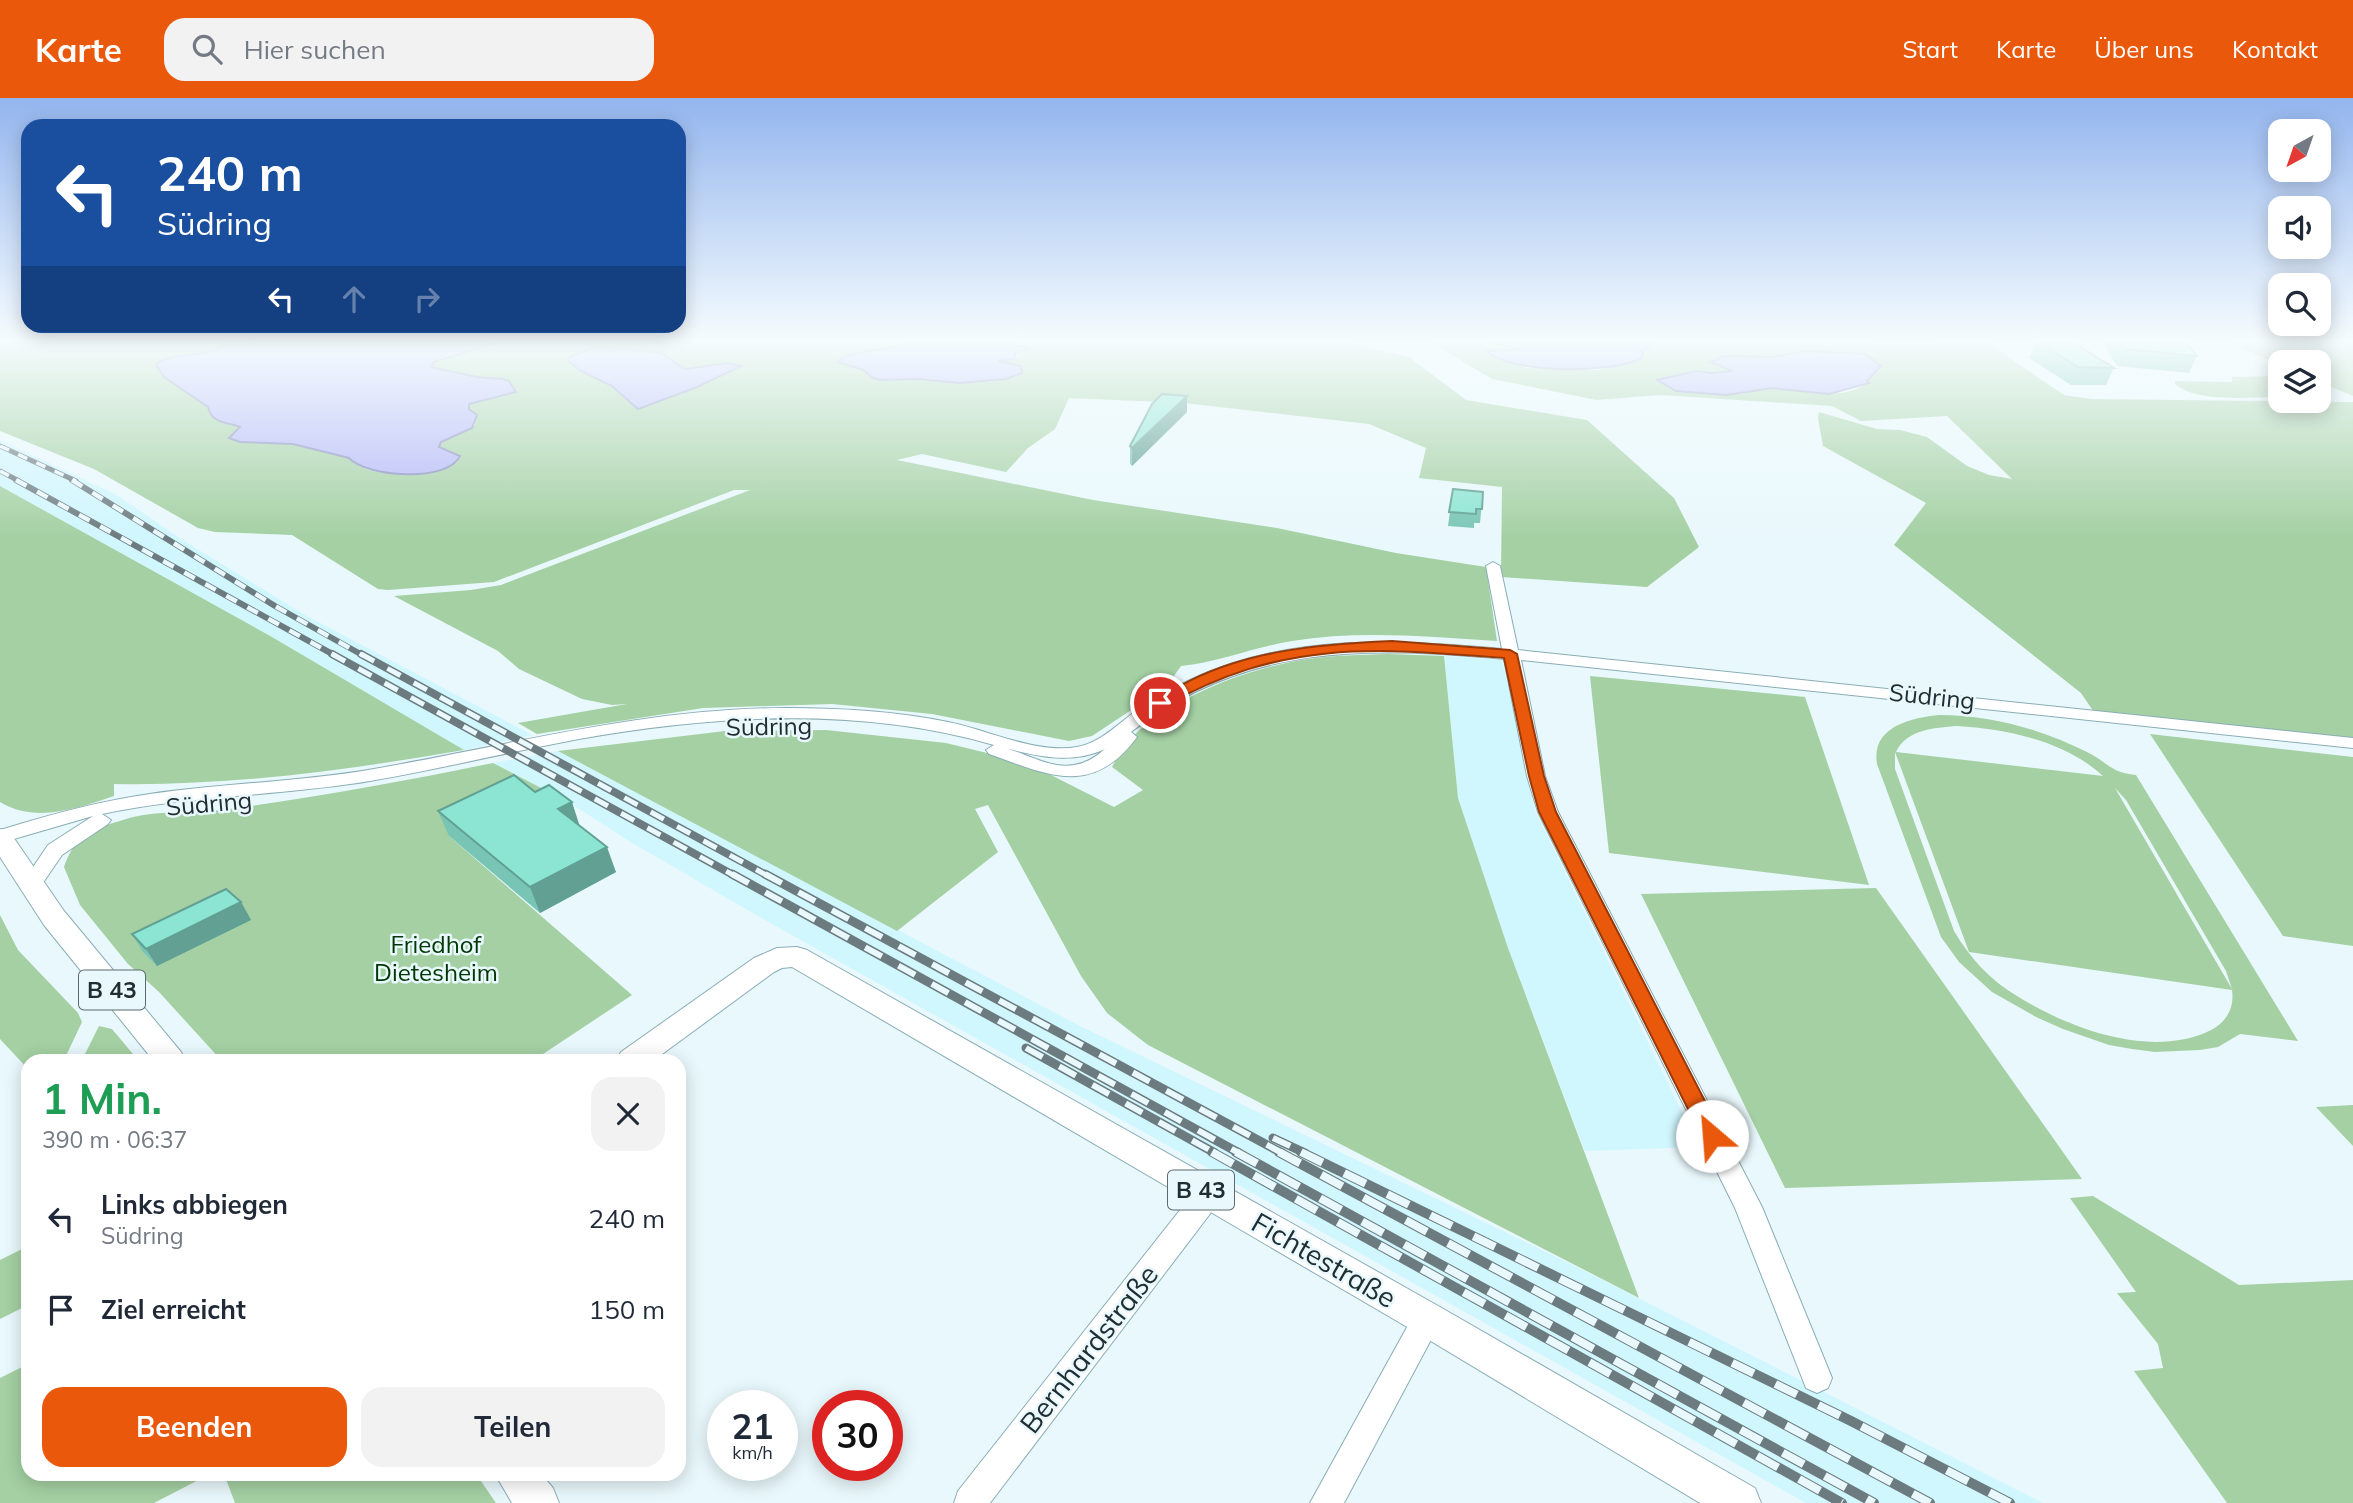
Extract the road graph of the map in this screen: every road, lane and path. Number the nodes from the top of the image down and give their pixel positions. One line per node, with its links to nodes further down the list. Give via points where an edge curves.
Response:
1 (1493, 566): 2 (street)
2 (1510, 654): 3 (street, Südring); 4 (street, Südring, via 1356,651 1262,665 1177,701 1096,766 1079,773 921,735 769,725 624,737 292,797 151,809); 5 (street, Südring, via 1392,645 1323,648 1275,657 1195,683 1114,737 1075,752 882,718 828,713 719,715 542,740 310,784 148,799); 11 (street, via 1548,812 1748,1207)
3 (2353, 743)
4 (101, 820): 5 (street, Südring, via 28,839); 6 (street, via 55,850)
5 (0, 837): 6 (main road, B 43)
6 (31, 885): 7 (main road, B 43)
7 (165, 1054)
8 (640, 1054): 9 (main road, Fichtestraße / B 43, via 764,965 777,958 797,957)
9 (1209, 1194): 10 (main road, Fichtestraße / B 43); 14 (street, Bernhardstraße)
10 (1427, 1319): 15 (street); 16 (main road, Fichtestraße / B 43)
11 (1817, 1378)
12 (521, 1481): 13 (main road)
13 (538, 1503)
14 (970, 1503)
15 (1326, 1503)
16 (1740, 1503)

